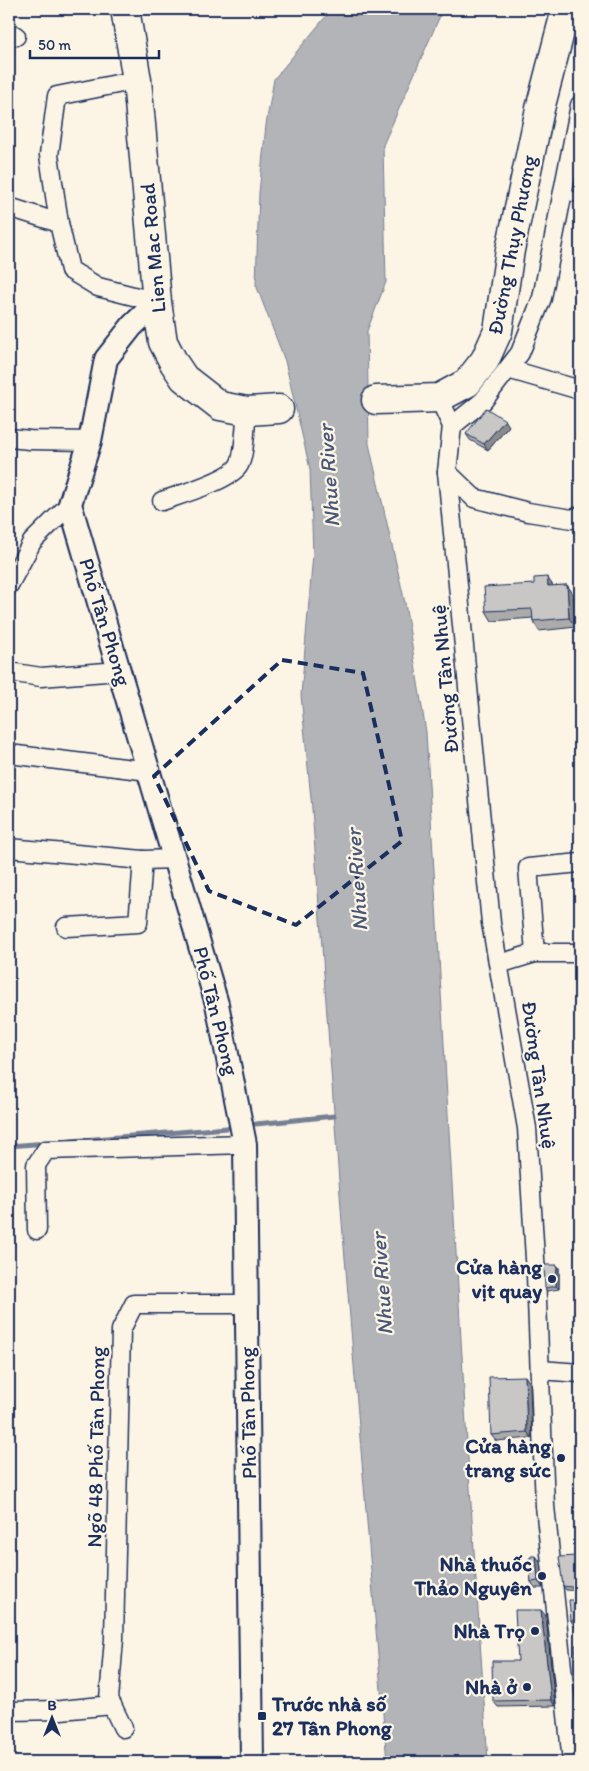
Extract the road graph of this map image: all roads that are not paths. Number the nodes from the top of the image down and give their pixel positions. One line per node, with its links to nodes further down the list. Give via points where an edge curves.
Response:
1 (125, 9): 3 (main road, Lien Mac Road)
2 (566, 9): 12 (main road, Đường Thụy Phương, via 510,250 498,331 485,360 467,383)
3 (137, 80): 8 (street, via 57,96 49,155); 9 (main road, Lien Mac Road)
4 (580, 105): 5 (street, Đường Thụy Phương)
5 (563, 194): 6 (lane); 10 (street, Đường Thụy Phương, via 542,298 520,353)
6 (580, 198)
7 (9, 207): 8 (street)
8 (59, 223): 9 (street, via 70,270 98,287)
9 (157, 302): 15 (main road, Lien Mac Road, via 163,342 184,378 220,406); 18 (street, via 132,326 106,359)
10 (508, 369): 11 (street); 16 (street, Đường Thụy Phương, via 483,401)
11 (580, 390)
12 (439, 398): 13 (main road, Đường Thụy Phương); 16 (street)
13 (376, 400)
14 (279, 409): 15 (main road, Lien Mac Road)
15 (246, 411): 20 (street, via 238,467 225,477 194,491)
16 (452, 426): 19 (street, Đường Tân Nhuệ)
17 (9, 438): 18 (street)
18 (90, 441): 21 (street)
19 (447, 472): 22 (street, via 474,498 528,512 572,519); 35 (street, Đường Tân Nhuệ, via 491,923)
20 (162, 501)
21 (70, 504): 23 (street, via 32,542); 24 (street, Phố Tân Phong)
22 (580, 516)
23 (9, 585)
24 (119, 671): 25 (street, via 41,676); 27 (street, Phố Tân Phong)
25 (9, 672)
26 (9, 754): 27 (street)
27 (149, 771): 29 (street, Phố Tân Phong)
28 (9, 848): 30 (street)
29 (175, 859): 30 (street); 36 (street, Phố Tân Phong, via 217,1004)
30 (143, 860): 32 (street, via 138,923)
31 (580, 863): 33 (street, via 528,868)
32 (66, 927)
33 (535, 953): 34 (street); 35 (street)
34 (580, 953)
35 (499, 964): 39 (street, Đường Tân Nhuệ, via 527,1128)
36 (245, 1144): 37 (street, via 46,1150 36,1165); 38 (street, Phố Tân Phong)
37 (37, 1230)
38 (247, 1304): 42 (street, Ngõ 48 Phố Tân Phong, via 134,1304 121,1330 114,1640 109,1699); 46 (street, Phố Tân Phong)
39 (540, 1370): 40 (street); 41 (street, Đường Tân Nhuệ, via 545,1506)
40 (580, 1374)
41 (573, 1699): 45 (street, Đường Tân Nhuệ)
42 (112, 1705): 43 (street); 44 (street, Ngõ 48 Phố Tân Phong)
43 (9, 1711)
44 (123, 1728)
45 (575, 1759)
46 (252, 1762)

